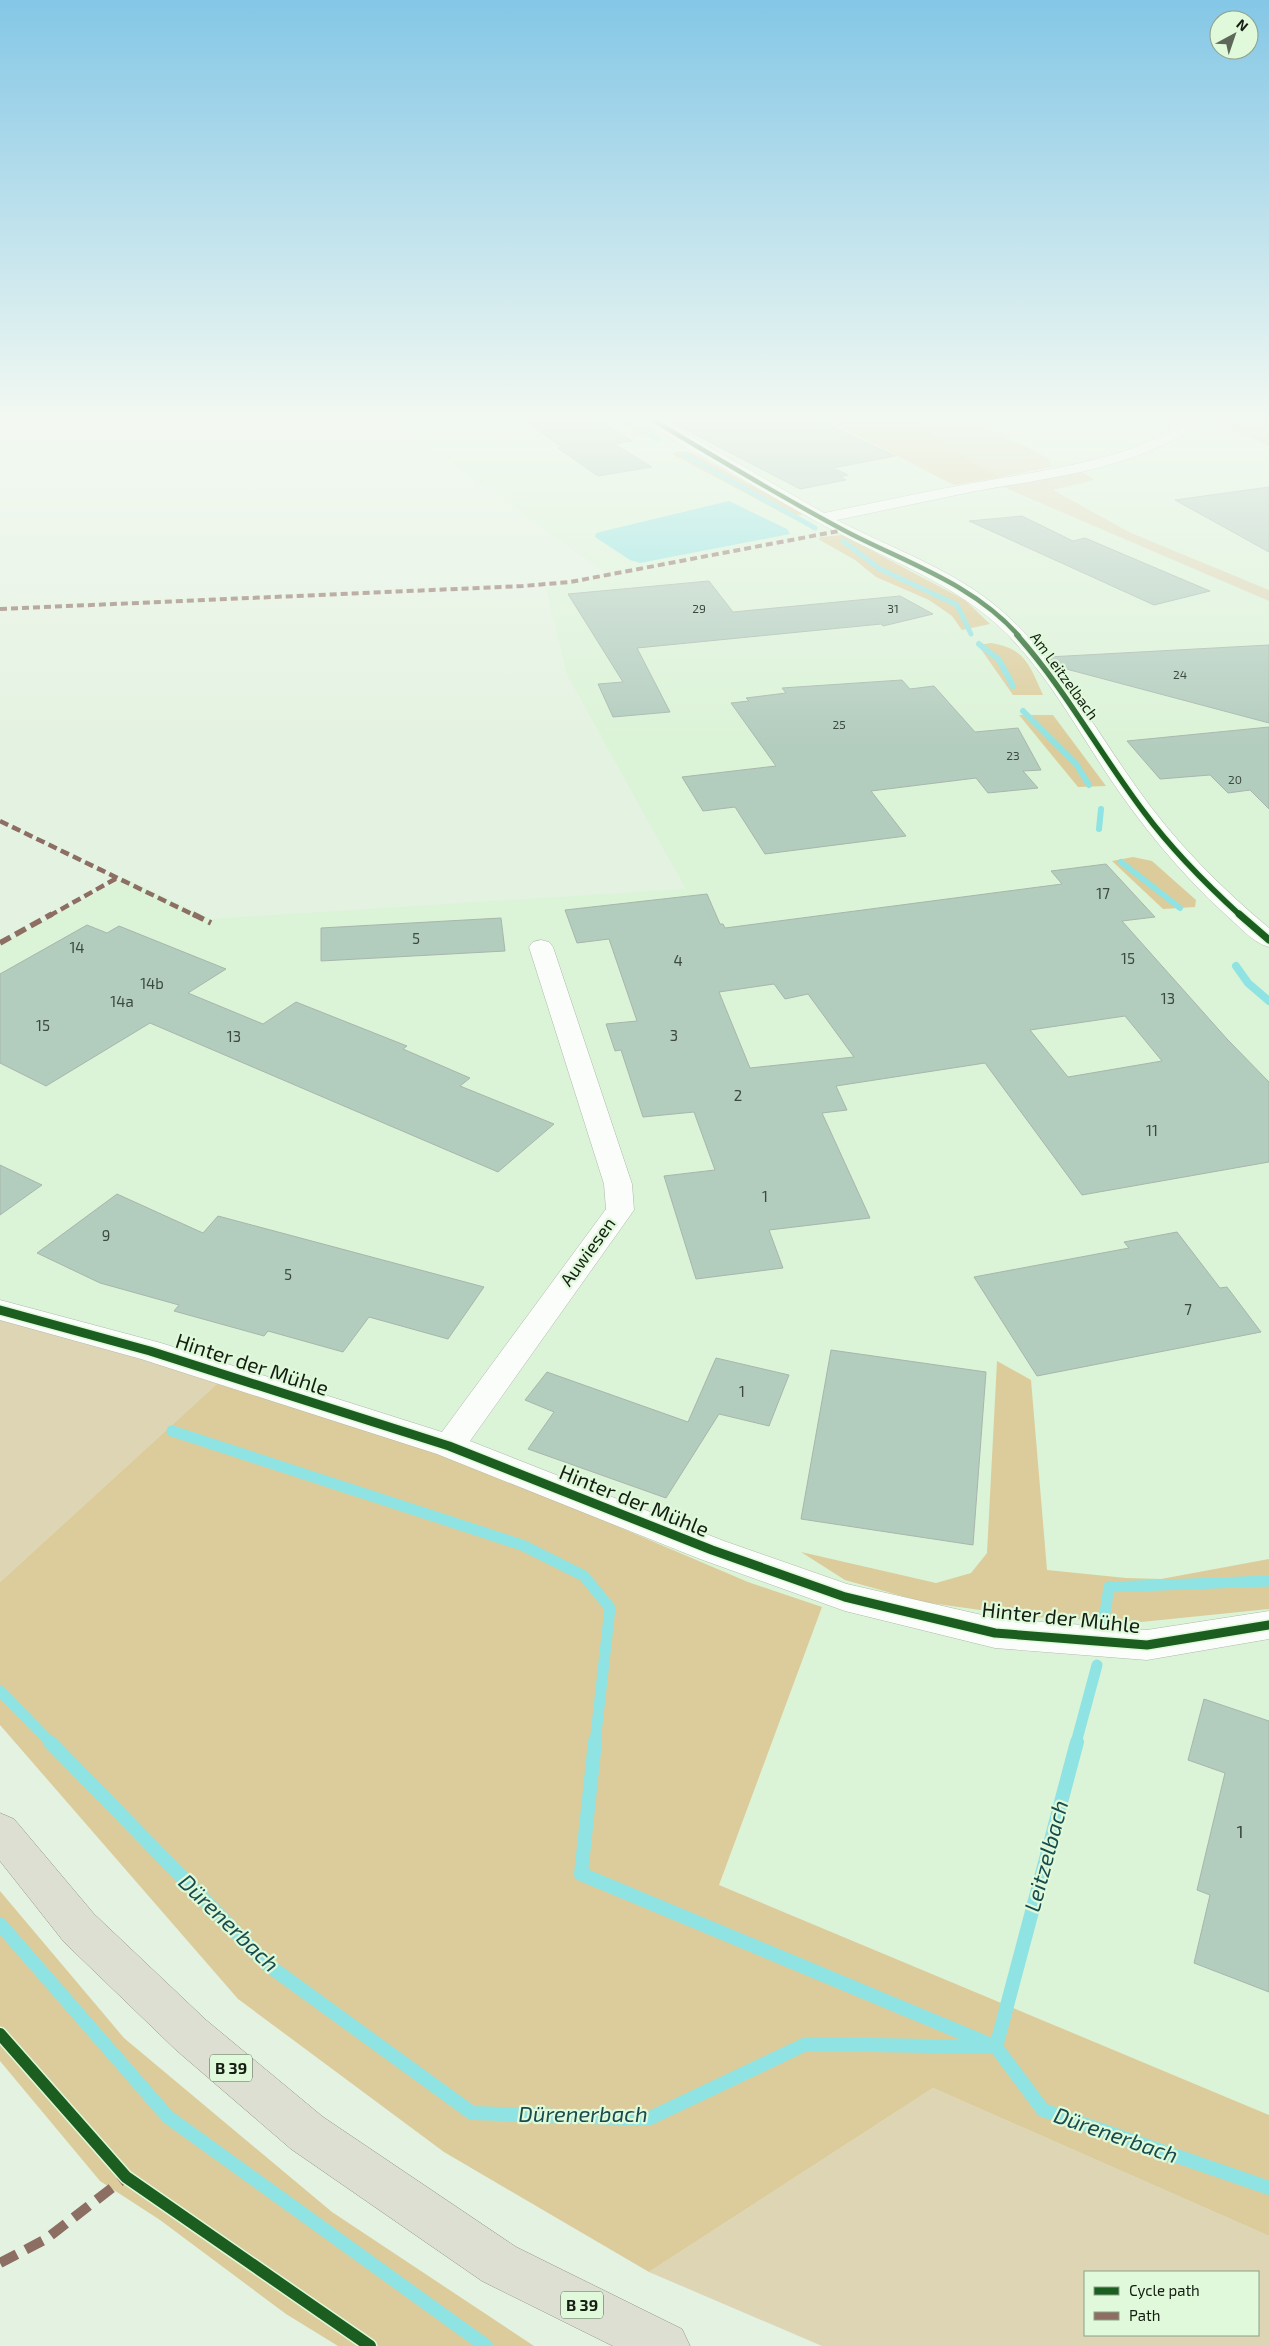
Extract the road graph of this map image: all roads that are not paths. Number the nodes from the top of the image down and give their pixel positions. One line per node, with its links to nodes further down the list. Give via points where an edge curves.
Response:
1 (845, 529): 2 (street, Am Leitzelbach, via 953,583 997,614 1057,686 1151,821 1208,884)
2 (1269, 940)
3 (541, 947): 5 (street, Auwiesen, via 618,1184 620,1210)
4 (0, 1310): 5 (street, Hinter der Mühle, via 150,1351)
5 (449, 1446): 6 (street, Hinter der Mühle, via 712,1550 836,1594 995,1633 1147,1645)
6 (1269, 1626)
7 (0, 1831): 8 (main road, B 39, via 79,1928 191,2035 308,2132 499,2264)
8 (665, 2346)

